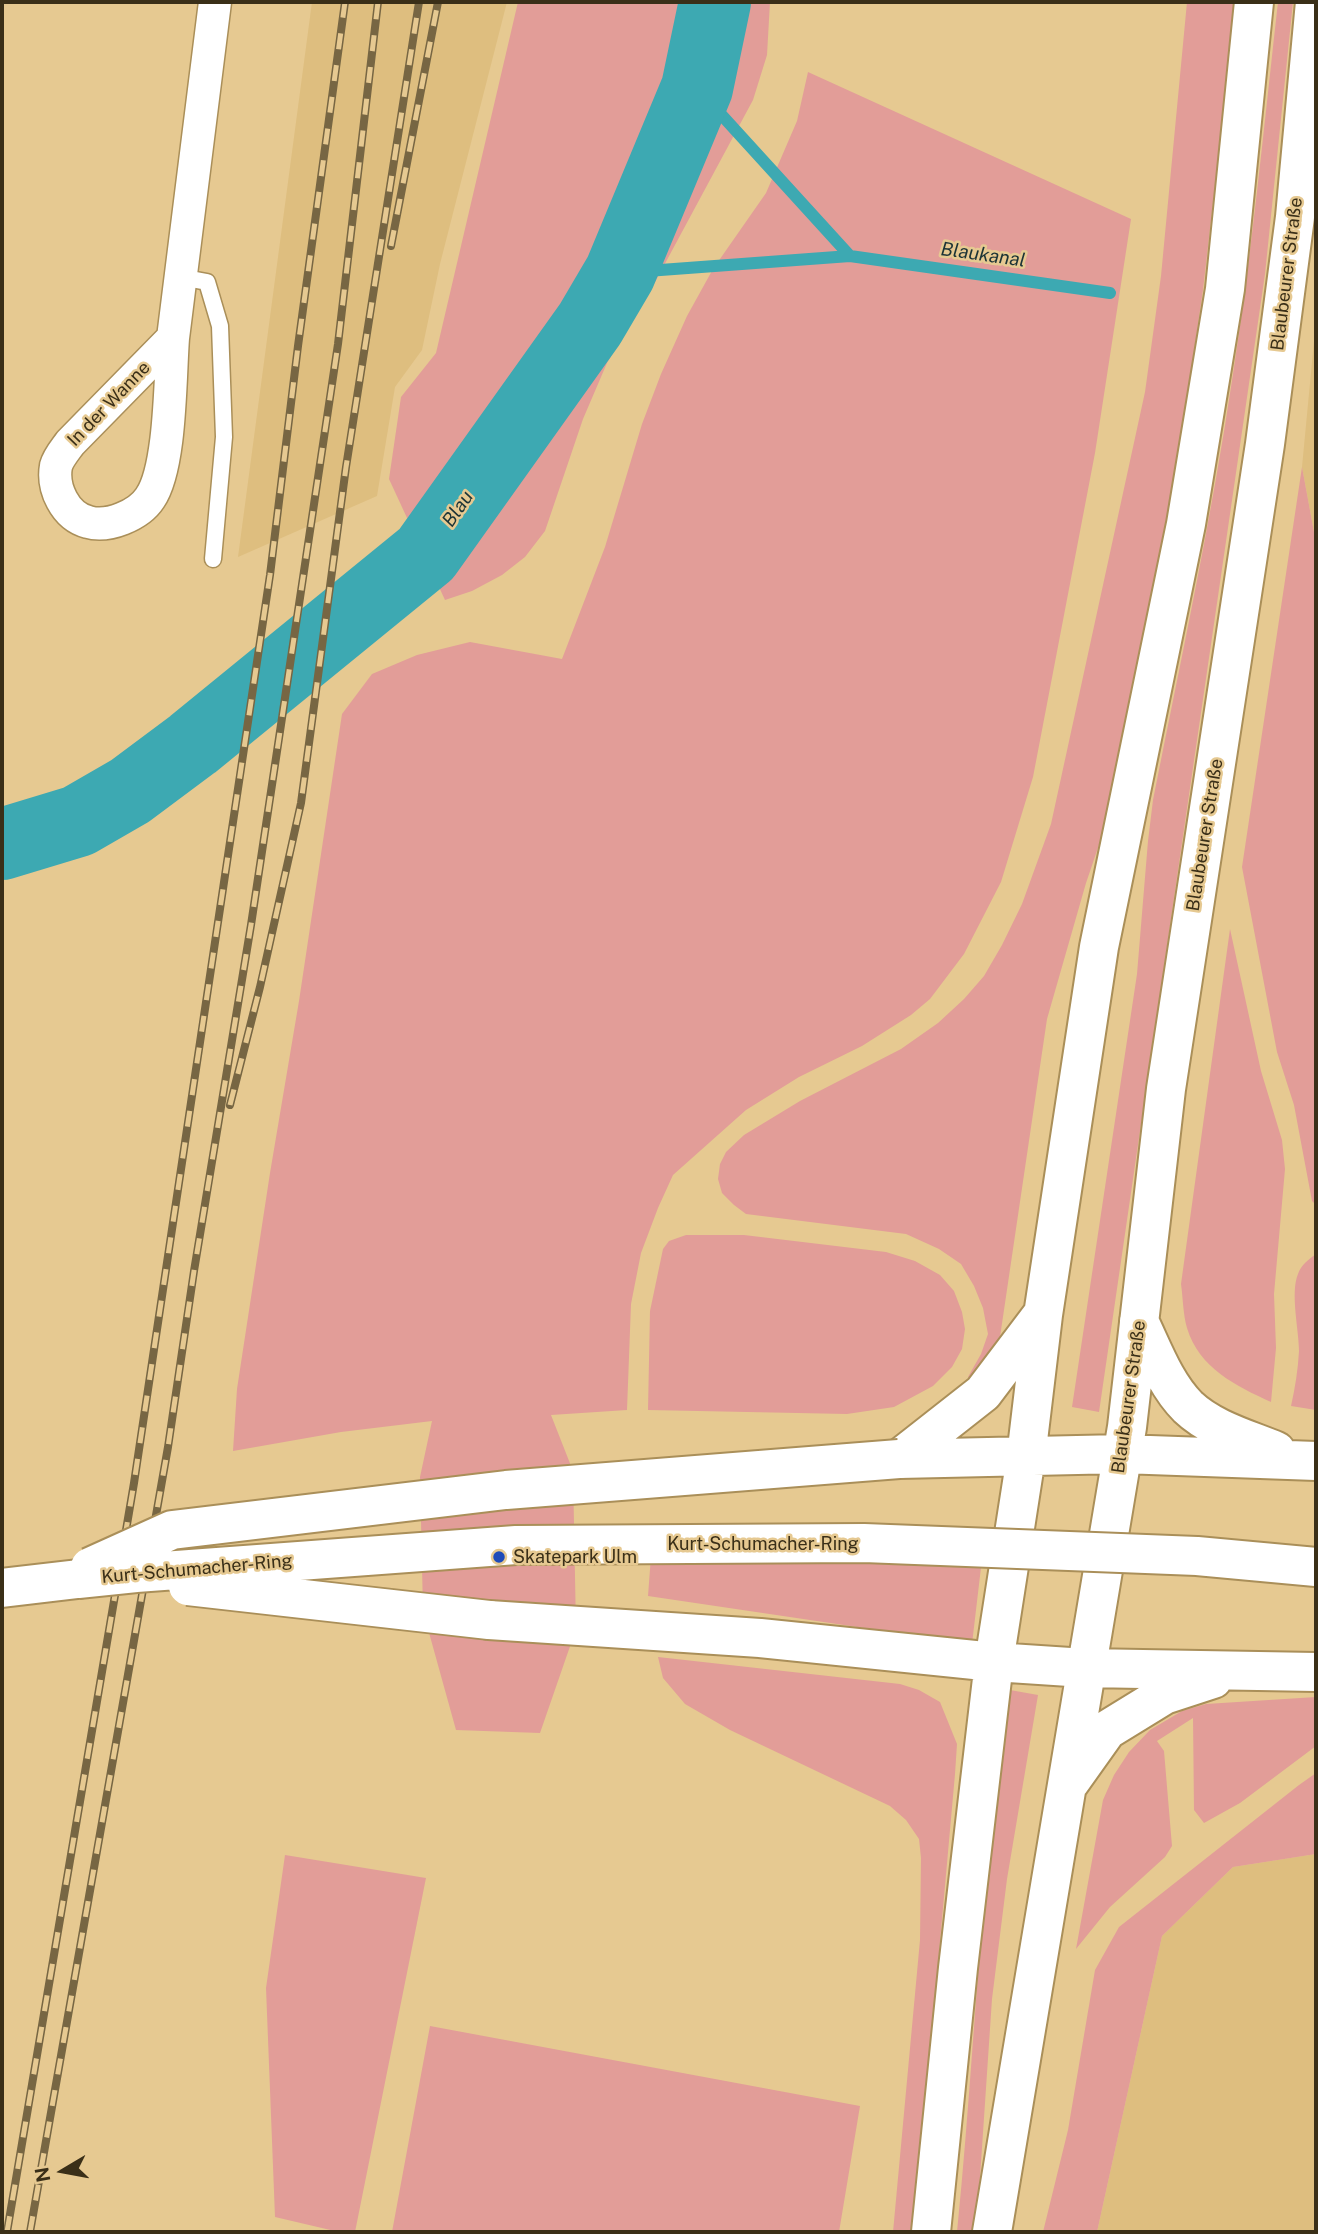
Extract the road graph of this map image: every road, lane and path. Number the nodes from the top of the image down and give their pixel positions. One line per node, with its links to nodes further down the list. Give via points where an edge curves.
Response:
1 (215, 2): 4 (street, In der Wanne)
2 (1254, 2): 7 (main road, via 1225,289 1186,524 1098,947)
3 (1315, 2): 8 (main road, Blaubeurer Straße, via 1295,217 1265,444 1166,1089)
4 (180, 277): 5 (street, In der Wanne); 6 (lane, via 207,282 220,326 224,437)
5 (173, 338): 5 (street, In der Wanne, via 70,443 57,463 59,498 89,523 110,523 150,499 163,470)
6 (213, 559)
7 (1043, 1315): 10 (main road); 11 (main road, via 983,1393)
8 (1139, 1321): 9 (main road, Blaubeurer Straße); 12 (main road, via 1163,1372 1187,1406 1227,1430)
9 (1122, 1454): 10 (main road); 12 (main road); 17 (main road, Blaubeurer Straße)
10 (1026, 1457): 11 (main road); 16 (main road)
11 (899, 1459): 14 (main road, bridge, via 506,1490 172,1530)
12 (1307, 1461)
13 (1316, 1567): 14 (main road, Kurt-Schumacher-Ring, bridge, via 1197,1556 864,1543 530,1545)
14 (69, 1580): 15 (main road, Kurt-Schumacher-Ring); 16 (main road, bridge, via 188,1586 489,1620 760,1638)
15 (2, 1588)
16 (994, 1662): 17 (main road); 21 (main road)
17 (1086, 1668): 18 (main road); 20 (main road, Blaubeurer Straße)
18 (1241, 1670): 19 (main road); 20 (main road, via 1164,1695 1107,1730)
19 (1316, 1672)
20 (1066, 1787): 22 (main road, Blaubeurer Straße)
21 (931, 2232)
22 (992, 2232)

